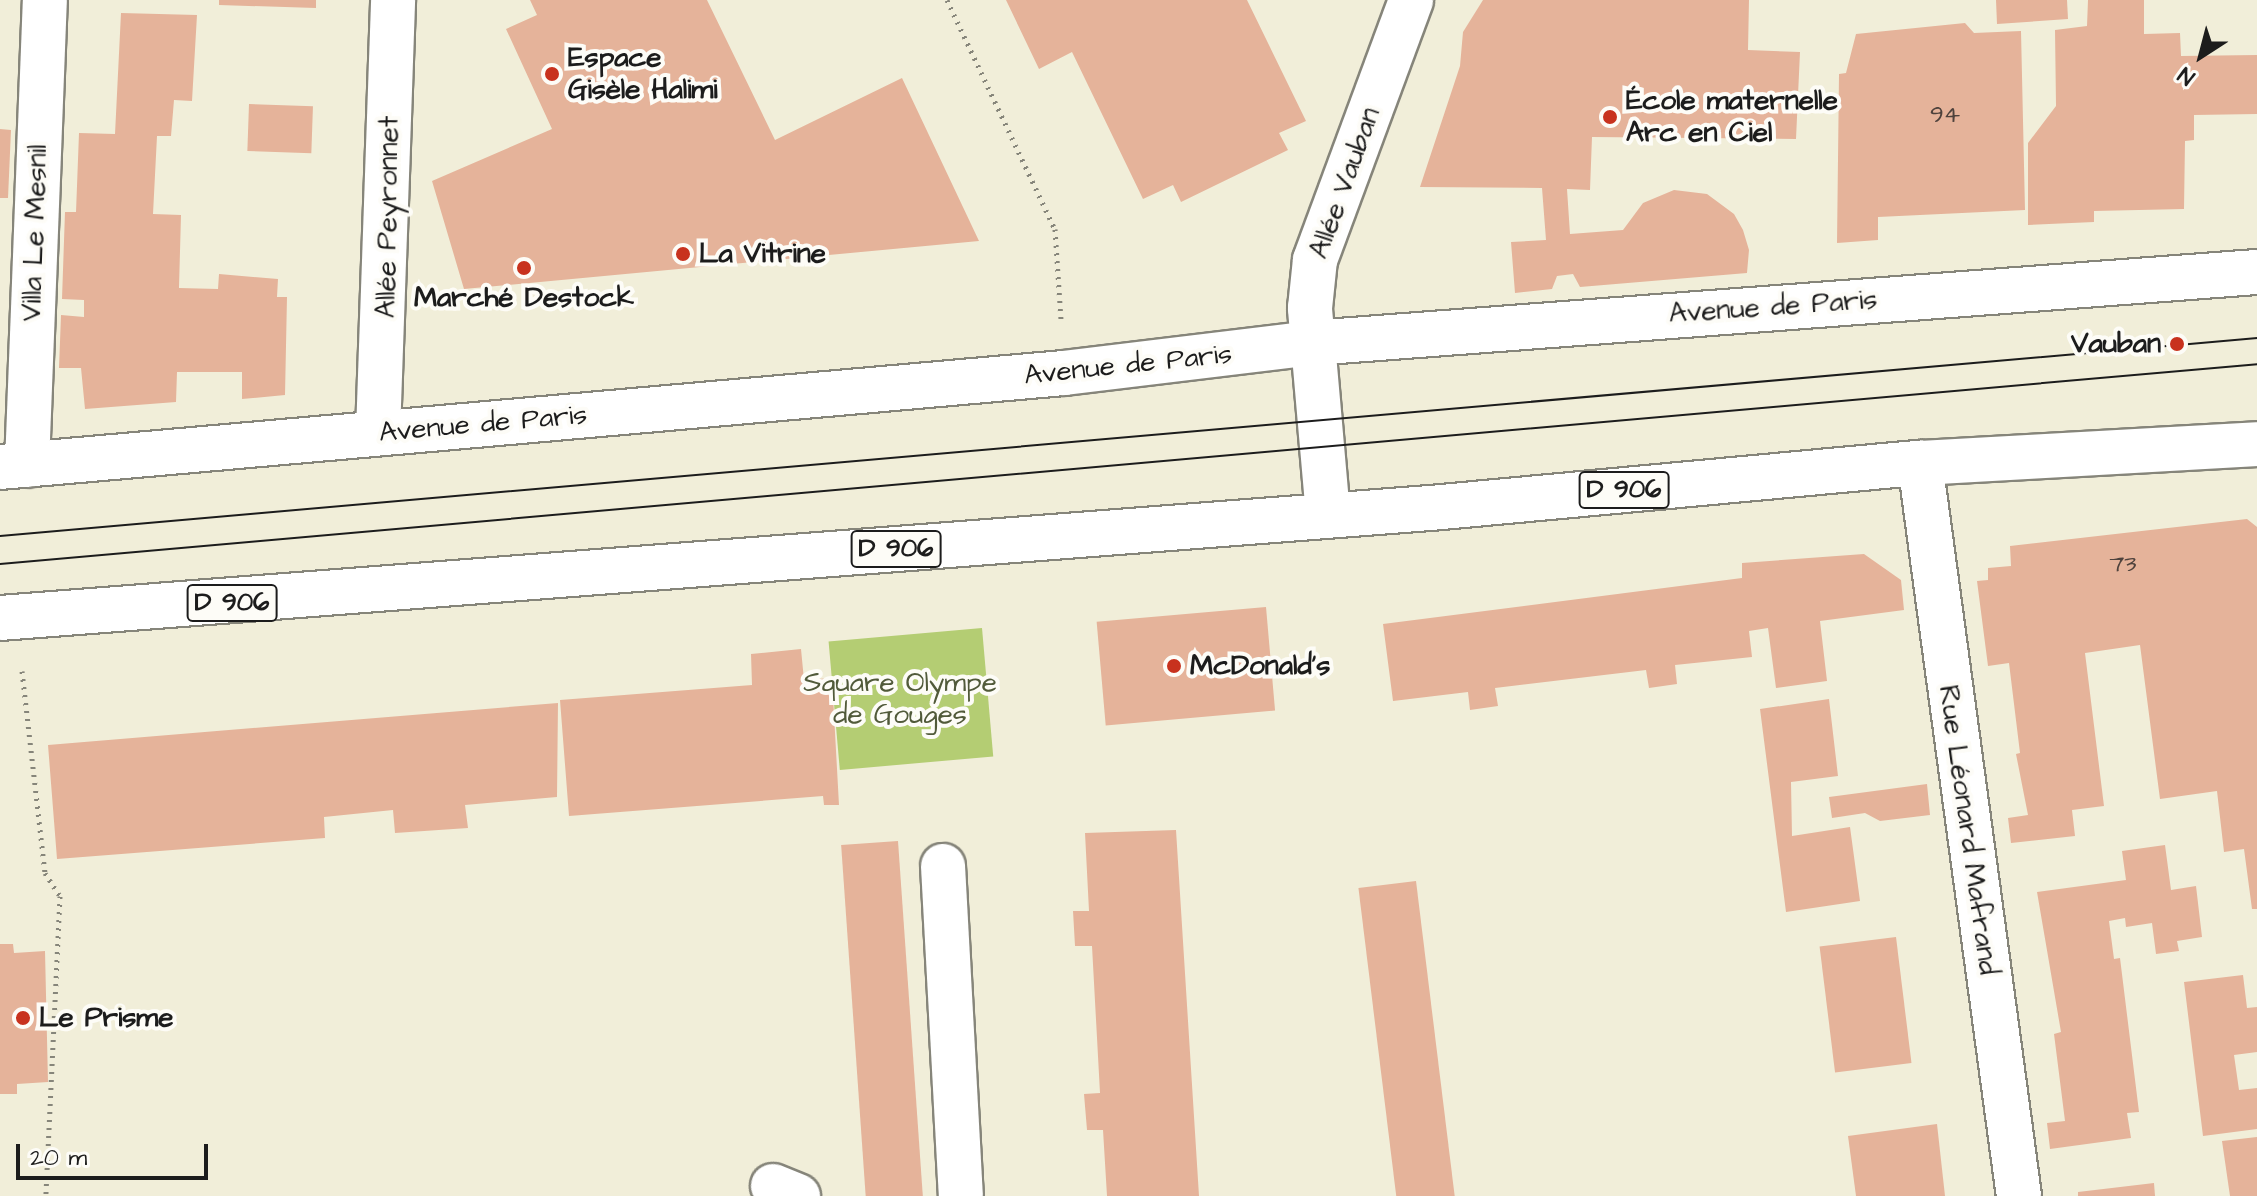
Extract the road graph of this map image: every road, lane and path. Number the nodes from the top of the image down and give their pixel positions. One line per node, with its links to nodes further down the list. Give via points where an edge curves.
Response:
1 (45, 0): 11 (street, Villa Le Mesnil)
2 (393, 0): 8 (street, Allée Peyronnet)
3 (947, 0): 7 (path, via 1055,229)
4 (1411, 0): 6 (street, Allée Vauban, via 1315,260)
5 (2257, 272): 6 (street, Avenue de Paris)
6 (1312, 343): 7 (street, Avenue de Paris); 12 (street, Allée Vauban)
7 (1064, 373): 8 (street, Avenue de Paris)
8 (378, 433): 11 (street, Avenue de Paris)
9 (2257, 444): 10 (street, D 906)
10 (1920, 463): 12 (street, D 906); 17 (street, Rue Léonard Mafrand)
11 (13, 466)
12 (1328, 515): 13 (street, D 906)
13 (8, 617): 15 (path, via 45,873 60,896)
14 (943, 866): 16 (street)
15 (46, 1196)
16 (961, 1196)
17 (2019, 1196)

